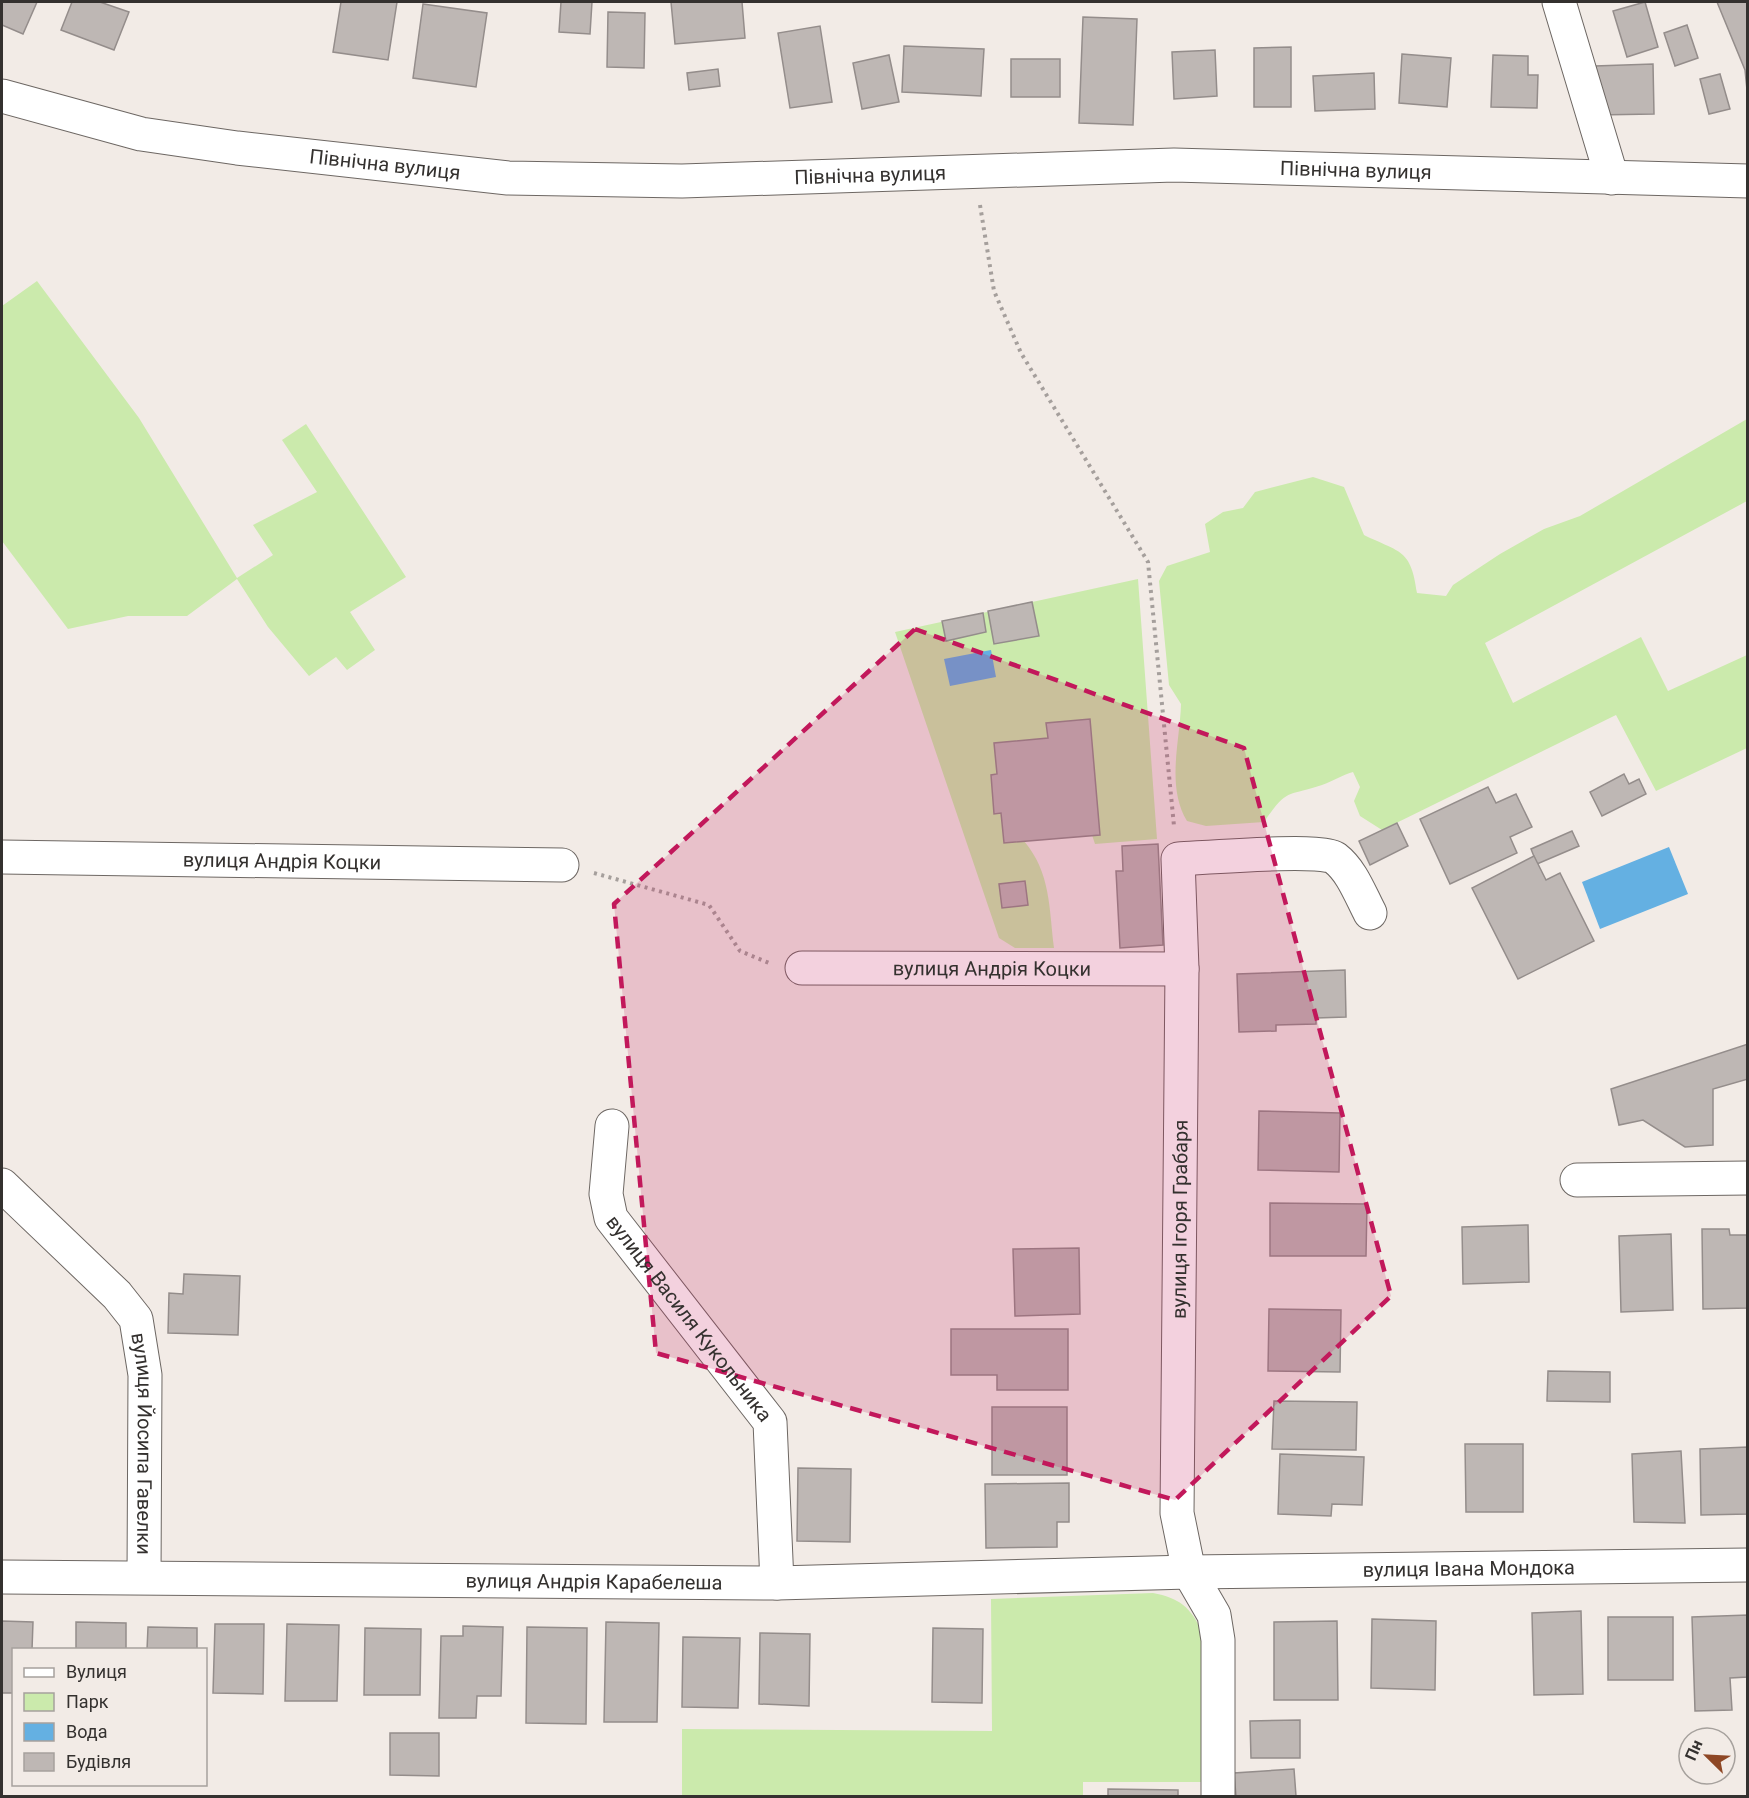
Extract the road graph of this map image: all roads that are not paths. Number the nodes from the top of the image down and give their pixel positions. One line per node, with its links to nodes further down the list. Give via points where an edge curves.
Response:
1 (1559, 2): 3 (street)
2 (2, 96): 3 (street, Північна вулиця, via 141,134 508,178 682,182 1174,165)
3 (1612, 178): 4 (street, Північна вулиця)
4 (1748, 181)
5 (2, 857): 6 (street, вулиця Андрія Коцки)
6 (562, 864)
7 (1370, 913): 9 (street, вулиця Ігоря Грабаря, via 1347,869 1333,855 1178,859)
8 (802, 968): 9 (street, вулиця Андрія Коцки)
9 (1182, 969): 15 (street, вулиця Ігоря Грабаря, via 1177,1513)
10 (612, 1126): 18 (street, вулиця Василя Кукольника, via 606,1194 611,1218 749,1390 770,1422)
11 (1748, 1178): 12 (street)
12 (1577, 1180)
13 (2, 1185): 17 (street, вулиця Йосипа Гавелки, via 117,1295 136,1319 145,1375)
14 (1748, 1565): 15 (street, вулиця Івана Мондока)
15 (1189, 1572): 18 (street, вулиця Андрія Карабелеша); 19 (street, вулиця Ігоря Грабаря, via 1214,1615 1218,1640)
16 (2, 1577): 17 (street, вулиця Андрія Карабелеша)
17 (144, 1577): 18 (street, вулиця Андрія Карабелеша)
18 (777, 1583)
19 (1218, 1797)

